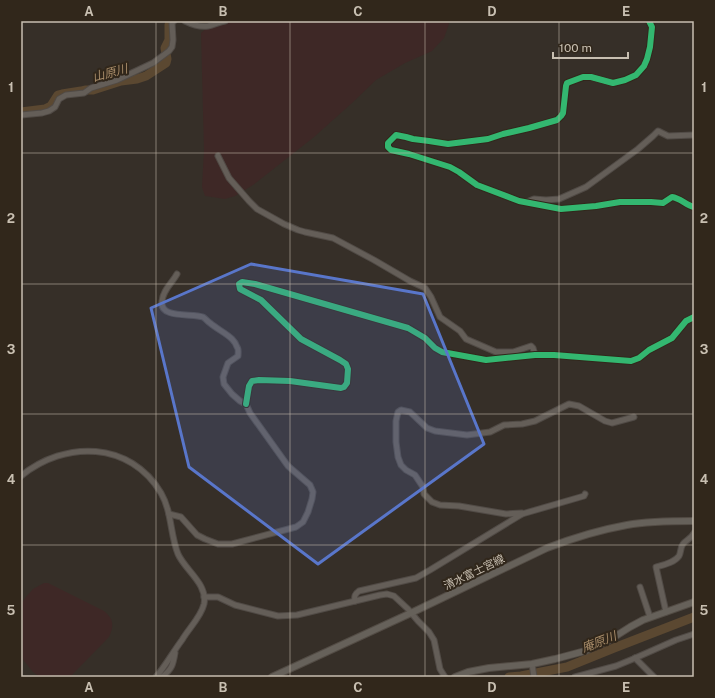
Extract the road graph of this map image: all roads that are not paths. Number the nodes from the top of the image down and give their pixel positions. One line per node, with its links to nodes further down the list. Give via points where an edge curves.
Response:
1 (174, 21): 5 (street, via 172,47 153,63 117,80 90,88 84,93 66,95 49,111)
2 (185, 21): 3 (street, via 208,26)
3 (225, 21)
4 (649, 21): 8 (street, via 652,27 650,47 644,66 636,75 613,82 591,77 567,83 562,113 557,120 488,139 448,144 396,135 388,143 391,150 450,167 477,185)
5 (21, 115)
6 (694, 136): 8 (street, via 668,136 658,131 586,187 559,199 534,198)
7 (218, 156): 12 (street, via 229,178 257,209 298,230 333,238 425,288 440,317 460,331 466,339 496,352 513,352 531,346)
8 (526, 202): 9 (street, via 561,209 620,202 664,203 672,197)
9 (694, 207)
10 (177, 274): 13 (street, via 164,291 162,307 177,315 204,318 231,338 238,347 238,356 228,363 223,377 224,384 232,394)
11 (694, 317): 12 (street, via 686,321 672,338 631,361)
12 (535, 355): 13 (street, via 486,360 442,352 408,328 242,282 239,284 240,289 261,300 301,339 340,360 348,369 347,383 341,388 290,381 252,381)
13 (246, 404): 17 (street, via 288,466 310,485 312,499 303,522 296,527 232,544 218,544 197,535 181,516)
14 (634, 417): 18 (street, via 612,423 579,406 569,404 535,421 467,435 435,431 427,428 410,412 398,412 396,442 401,465 414,475 423,487 424,494 432,502 506,514)
15 (21, 476): 17 (street, via 36,466 64,455 87,451 110,454 127,460 146,473 161,493)
16 (585, 494): 18 (street)
17 (169, 514): 22 (street, via 178,554 199,584)
18 (522, 514): 23 (street, via 416,578 359,591 354,597)
19 (694, 521): 26 (main road, 清水富士宮線, via 627,525 566,541)
20 (693, 536): 25 (street, via 683,544 680,555 674,561 656,567)
21 (640, 587): 27 (street)
22 (204, 597): 23 (street, via 218,597 235,605 278,616 297,615); 29 (street, via 202,610)
23 (356, 601): 26 (street, via 387,594 394,596)
24 (694, 602): 25 (main road)
25 (666, 612): 27 (main road)
26 (411, 613): 34 (main road, 清水富士宮線); 35 (street, via 434,640 440,669)
27 (650, 617): 31 (main road, via 585,651)
28 (694, 634): 30 (street)
29 (175, 650): 32 (street); 33 (street, via 172,667)
30 (635, 658): 38 (street); 39 (street)
31 (532, 664): 36 (main road, via 489,668); 37 (street)
32 (156, 677)
33 (162, 677)
34 (272, 677)
35 (445, 677)
36 (455, 677)
37 (534, 677)
38 (575, 677)
39 (654, 677)

